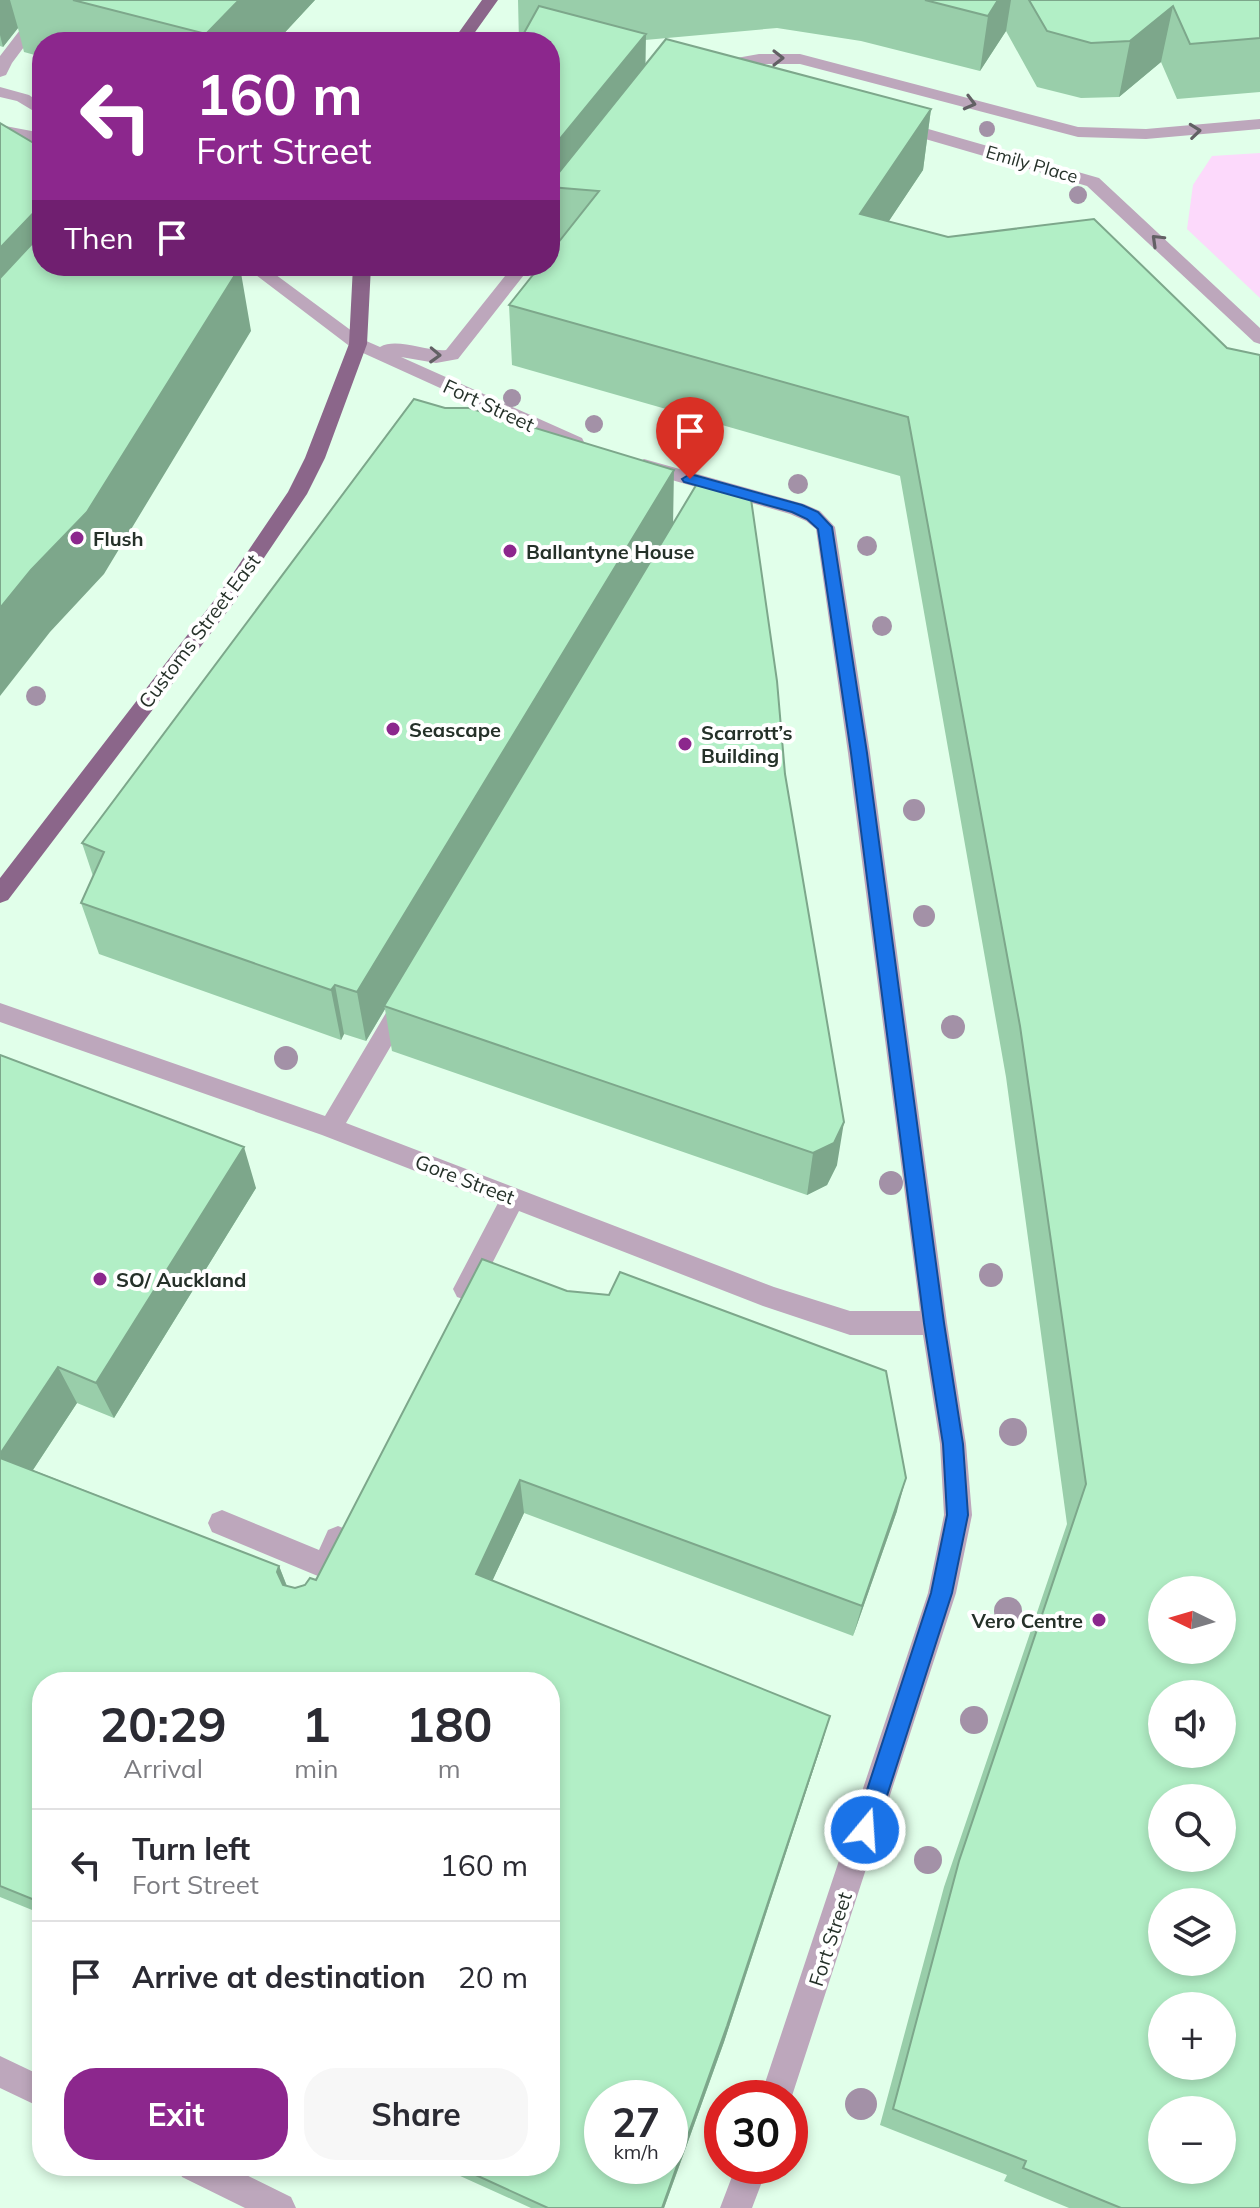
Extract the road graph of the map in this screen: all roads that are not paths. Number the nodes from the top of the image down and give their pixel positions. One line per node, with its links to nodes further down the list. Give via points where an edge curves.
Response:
1 (51, 0): 5 (street)
2 (490, 0): 3 (main road)
3 (467, 32)
4 (698, 71): 6 (street, one-way to 6, via 739,60 790,58)
5 (0, 72)
6 (895, 82): 9 (street, one-way to 9, via 1104,135); 15 (street, Emily Place, one-way to 6, via 1093,182 907,129 883,108)
7 (0, 92): 8 (street)
8 (32, 104)
9 (1260, 124)
10 (0, 130): 11 (street)
11 (32, 136)
12 (266, 276): 16 (street, Fort Street)
13 (361, 276): 16 (main road, Customs Street East)
14 (514, 276): 16 (street, one-way to 14, via 452,355)
15 (1260, 338)
16 (358, 344): 17 (street, Fort Street); 21 (main road, Customs Street East, via 315,458 272,533)
17 (596, 449)
18 (625, 459): 19 (street, Fort Street)
19 (711, 485): 20 (street); 27 (street, Fort Street, via 813,516 825,527 829,541)
20 (699, 505)
21 (0, 894)
22 (411, 990): 24 (street)
23 (0, 1012): 24 (street, Gore Street)
24 (331, 1128): 25 (street, Gore Street)
25 (513, 1198): 26 (street); 27 (street, Gore Street, via 850,1323)
26 (455, 1312)
27 (934, 1323): 31 (street, Fort Street, via 958,1515 942,1593)
28 (222, 1523): 29 (street, via 318,1578)
29 (346, 1523)
30 (0, 2072): 32 (street)
31 (782, 2080)
32 (32, 2087)
33 (214, 2176): 35 (street)
34 (745, 2184): 36 (street)
35 (280, 2208)
36 (736, 2208)

